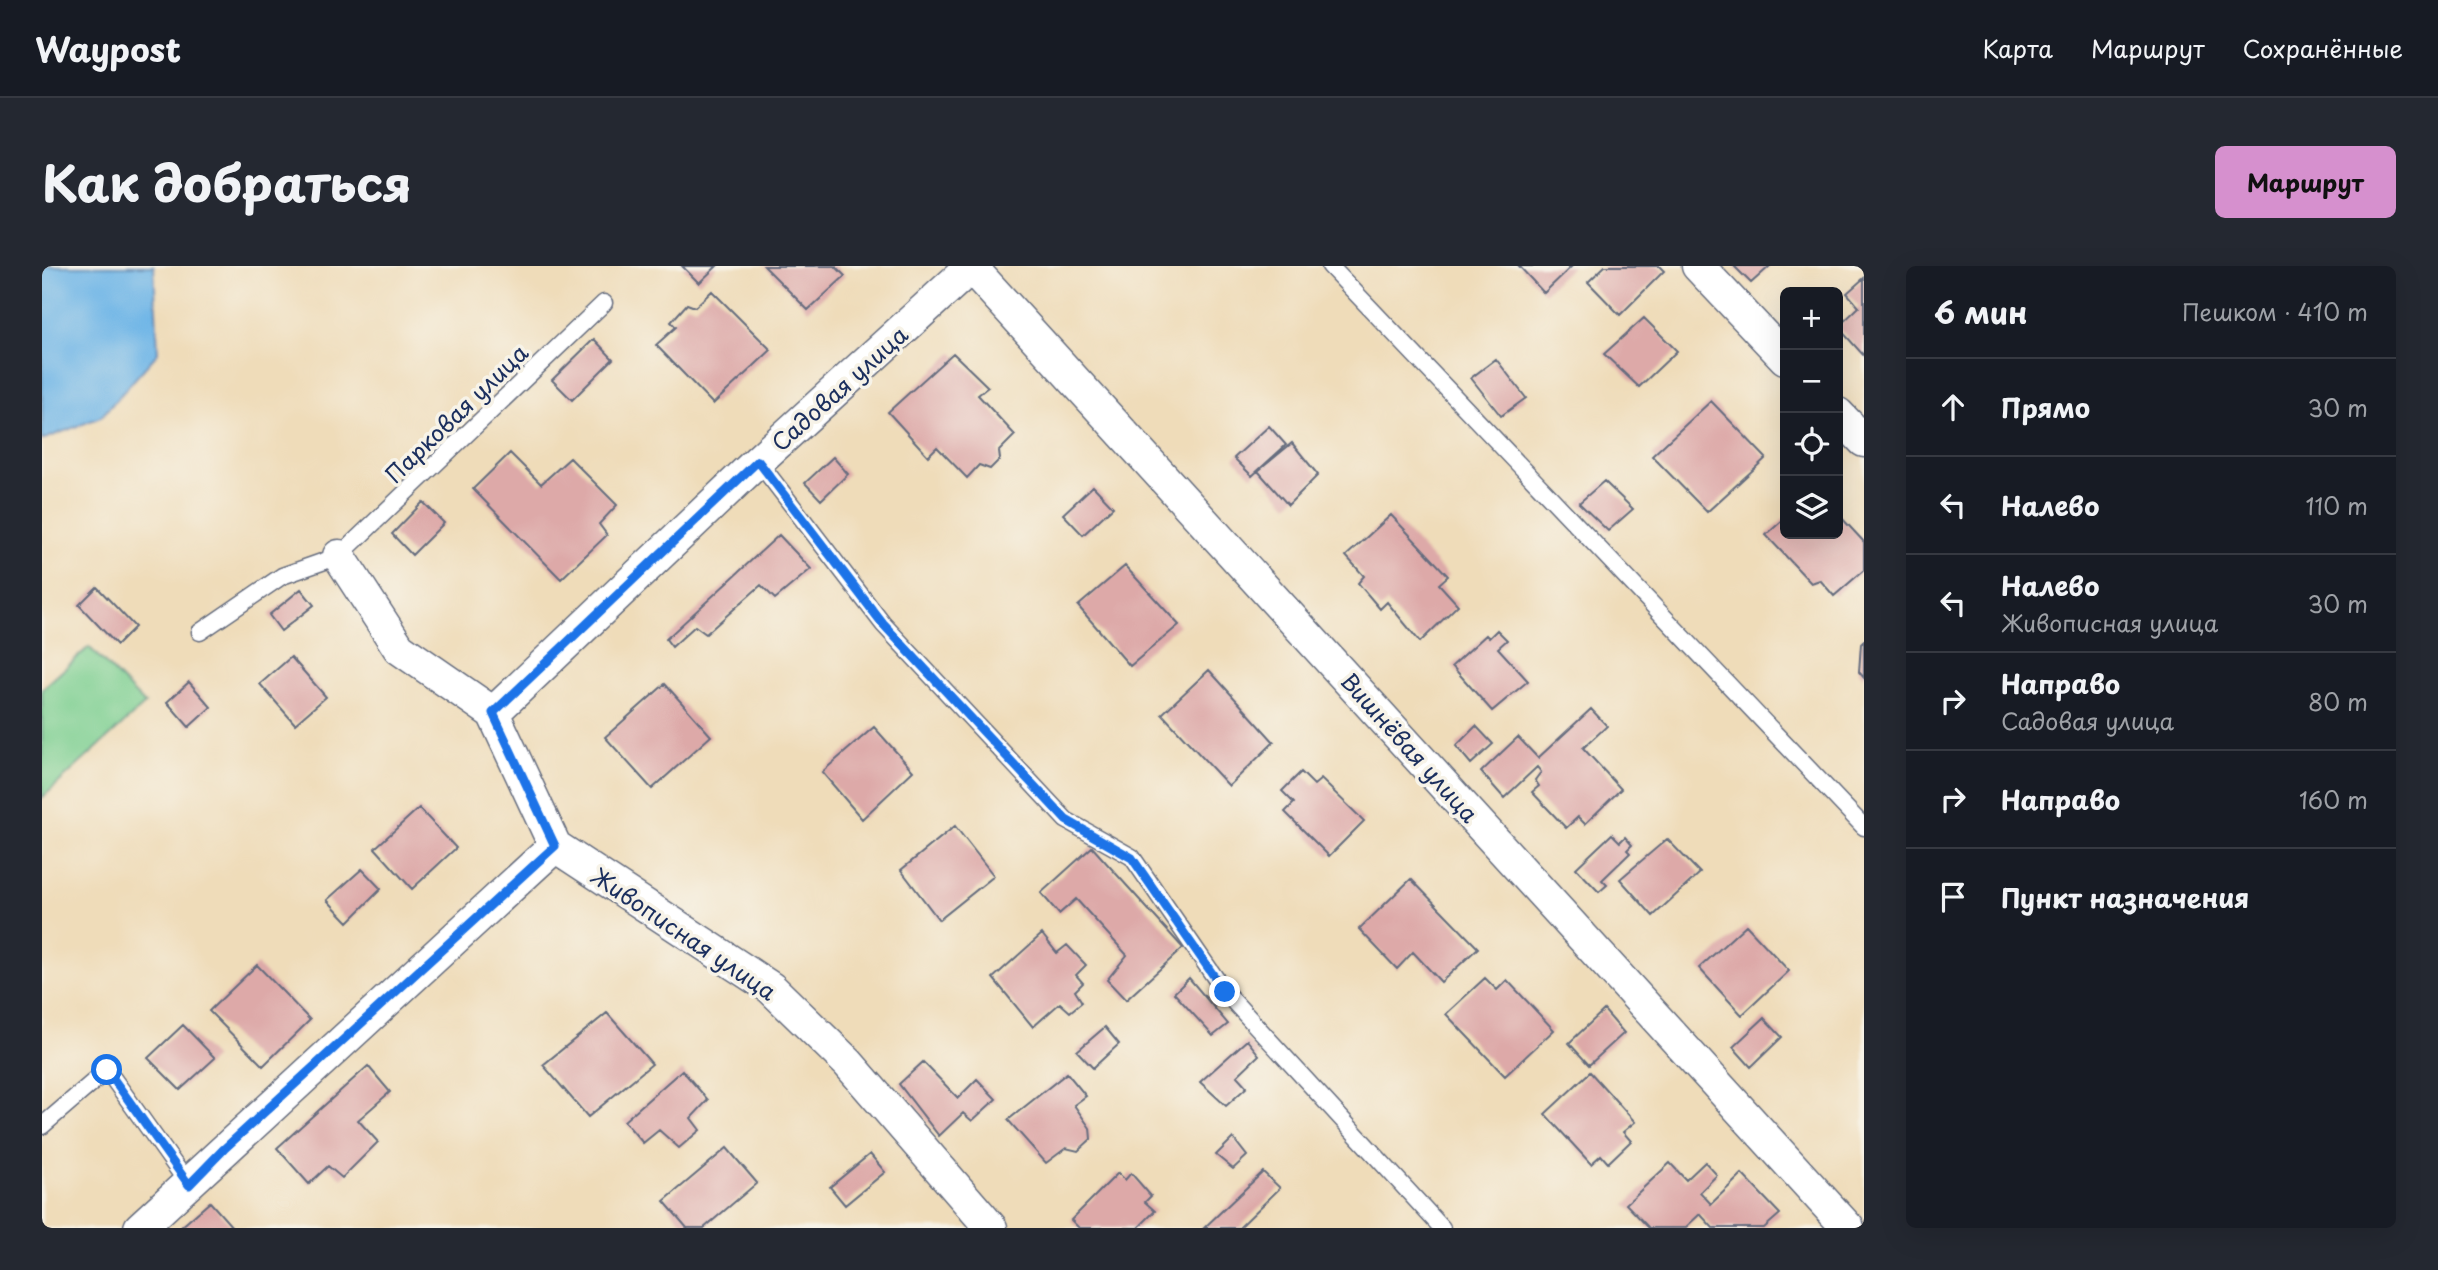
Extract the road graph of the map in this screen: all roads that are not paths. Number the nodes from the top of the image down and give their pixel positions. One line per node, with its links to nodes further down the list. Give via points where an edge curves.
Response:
1 (972, 266): 6 (street, Садовая улица); 17 (street, Вишнёвая улица)
2 (1331, 266): 10 (lane)
3 (1698, 266): 5 (street)
4 (604, 303): 7 (lane, Парковая улица)
5 (1780, 353)
6 (758, 461): 9 (street, Садовая улица); 16 (lane, via 883,624 1066,820 1132,858 1225,992)
7 (339, 556): 8 (lane, via 282,576); 9 (street, via 399,648)
8 (200, 632)
9 (493, 713): 11 (street)
10 (1864, 827)
11 (555, 846): 13 (street); 15 (street, Живописная улица, via 771,988 848,1063)
12 (42, 1126): 13 (lane, via 107,1070)
13 (189, 1185): 14 (street)
14 (140, 1228)
15 (991, 1228)
16 (1442, 1228)
17 (1849, 1228)

